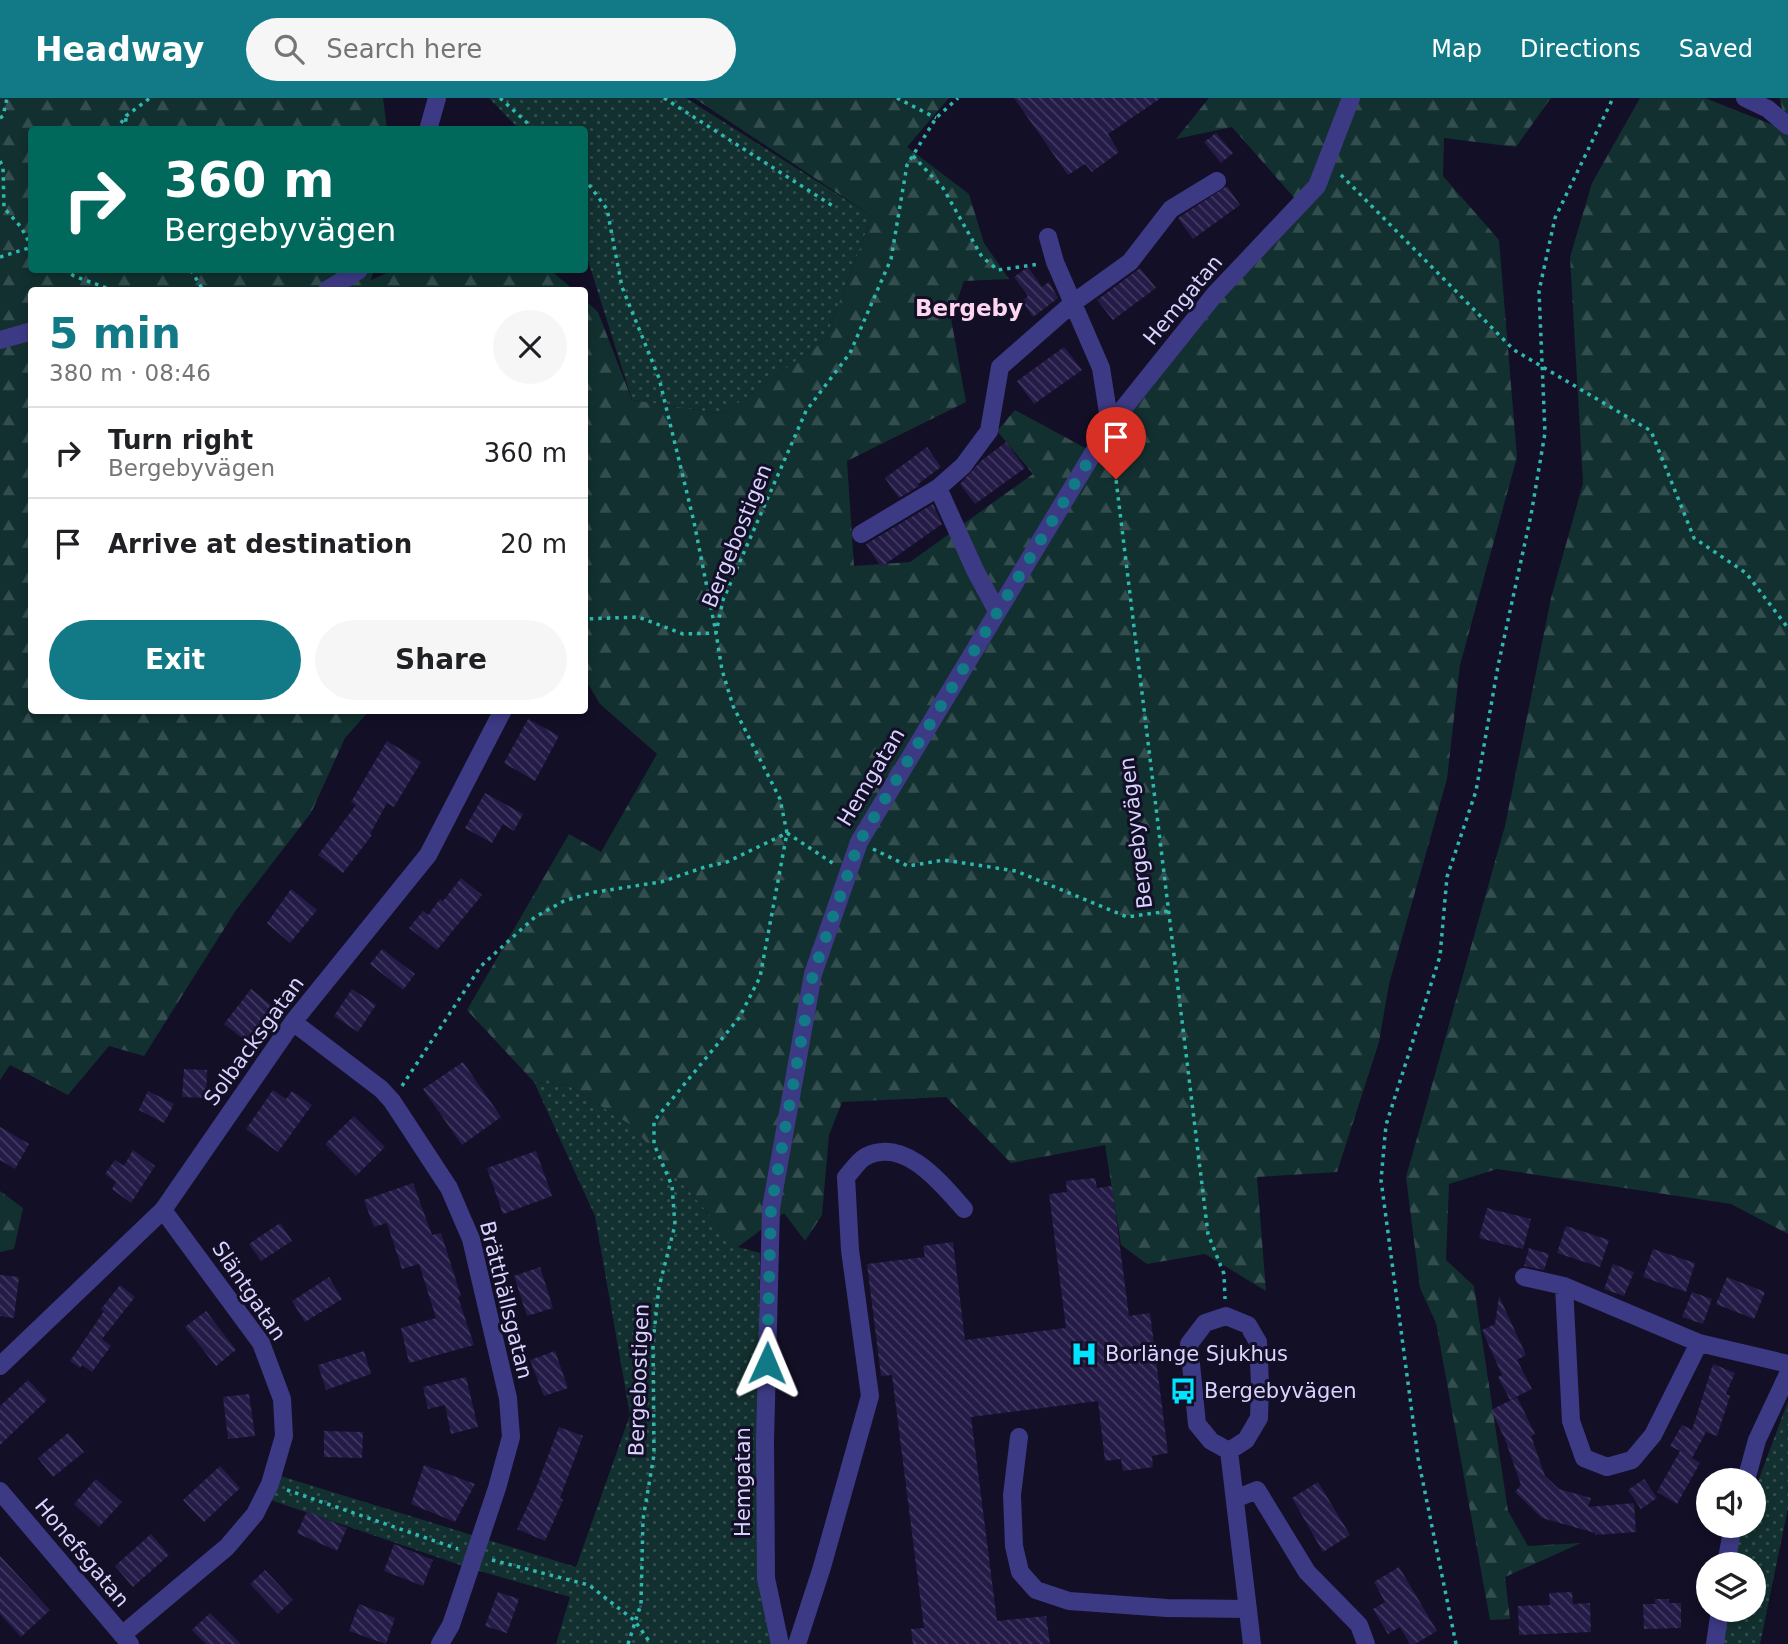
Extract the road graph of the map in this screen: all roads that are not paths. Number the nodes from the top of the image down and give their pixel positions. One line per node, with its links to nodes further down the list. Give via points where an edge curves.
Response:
1 (437, 98): 4 (street)
2 (1745, 98): 5 (street)
3 (1353, 99): 13 (street, Hemgatan, via 1317,186 1214,294)
4 (429, 126)
5 (1788, 126)
6 (1217, 181): 10 (street, via 1171,209 1130,262)
7 (1048, 237): 10 (street)
8 (354, 273): 9 (street)
9 (332, 287)
10 (1073, 303): 13 (street, via 1101,368); 14 (street, via 1000,367 989,431 963,466)
11 (28, 332): 12 (street)
12 (0, 340)
13 (1110, 425): 16 (street, Hemgatan)
14 (938, 488): 15 (street); 16 (street)
15 (861, 534)
16 (998, 611): 36 (street, Hemgatan, via 859,842 813,974 771,1208 766,1578)
17 (501, 714): 18 (street, Solbacksgatan, via 428,855)
18 (293, 1022): 20 (street, Solbacksgatan); 35 (street, Brätthällsgatan, via 392,1101 449,1188 471,1239 508,1398 511,1437 451,1625)
19 (964, 1209): 37 (street, via 939,1181 905,1156 886,1151 863,1158 846,1177 850,1250 870,1396)
20 (163, 1210): 25 (street, Solbacksgatan); 34 (street, Släntgatan, via 261,1343 282,1399 284,1436 270,1484 255,1514 227,1547)
21 (1524, 1277): 22 (street)
22 (1564, 1286): 23 (street); 23 (street, via 1571,1421 1584,1458 1608,1467 1632,1460 1653,1435)
23 (1699, 1343): 24 (street)
24 (1788, 1364)
25 (0, 1366)
26 (1788, 1374): 29 (street, via 1757,1440)
27 (1019, 1437): 32 (street, via 1012,1495 1014,1546 1020,1572 1036,1590 1069,1601)
28 (1229, 1451): 28 (street, via 1246,1440 1259,1419 1258,1342 1248,1325 1226,1315 1205,1323 1189,1343 1197,1424 1211,1441); 31 (street)
29 (1749, 1468)
30 (0, 1491): 34 (street, Honefsgatan)
31 (1236, 1499): 32 (street); 39 (street, via 1257,1490 1307,1572 1359,1625)
32 (1248, 1609): 38 (street)
33 (1718, 1622): 40 (street)
34 (126, 1640)
35 (440, 1644)
36 (780, 1644)
37 (797, 1644)
38 (1252, 1644)
39 (1366, 1644)
40 (1715, 1644)

